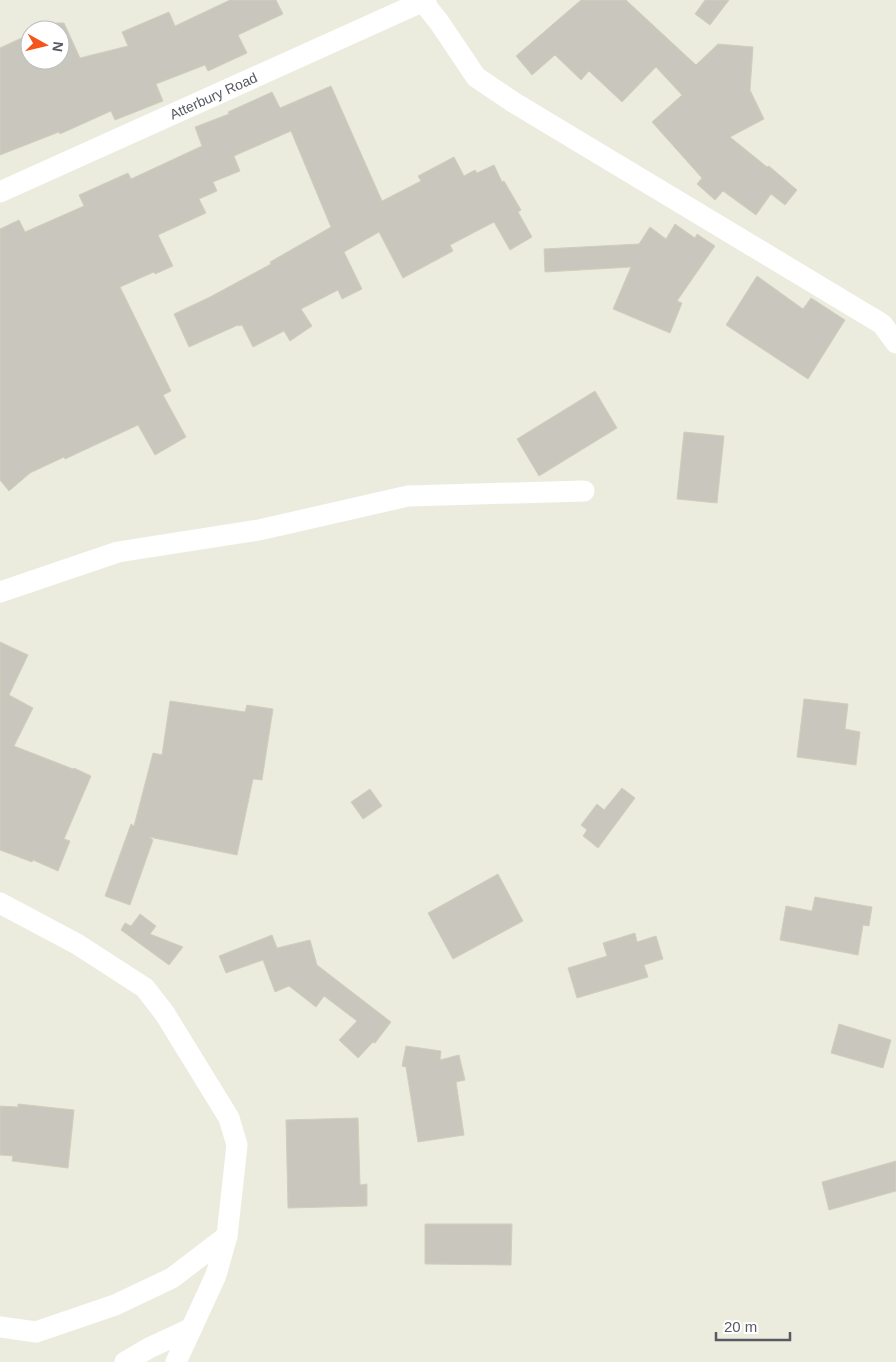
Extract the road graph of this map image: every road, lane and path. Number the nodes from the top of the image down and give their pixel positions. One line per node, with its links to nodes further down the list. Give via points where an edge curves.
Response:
1 (425, 1): 2 (street, Atterbury Road); 3 (street, via 476,77 882,324)
2 (0, 192)
3 (896, 342)
4 (584, 491): 5 (street, via 408,496 259,530 118,552)
5 (0, 592)
6 (0, 903): 7 (street, via 77,944 145,988 166,1014 229,1118 237,1144)
7 (227, 1236): 8 (street, via 172,1278 115,1305 36,1332); 9 (street, via 216,1275)
8 (0, 1327)
9 (192, 1328): 10 (street); 11 (street)
10 (125, 1362)
11 (176, 1362)

